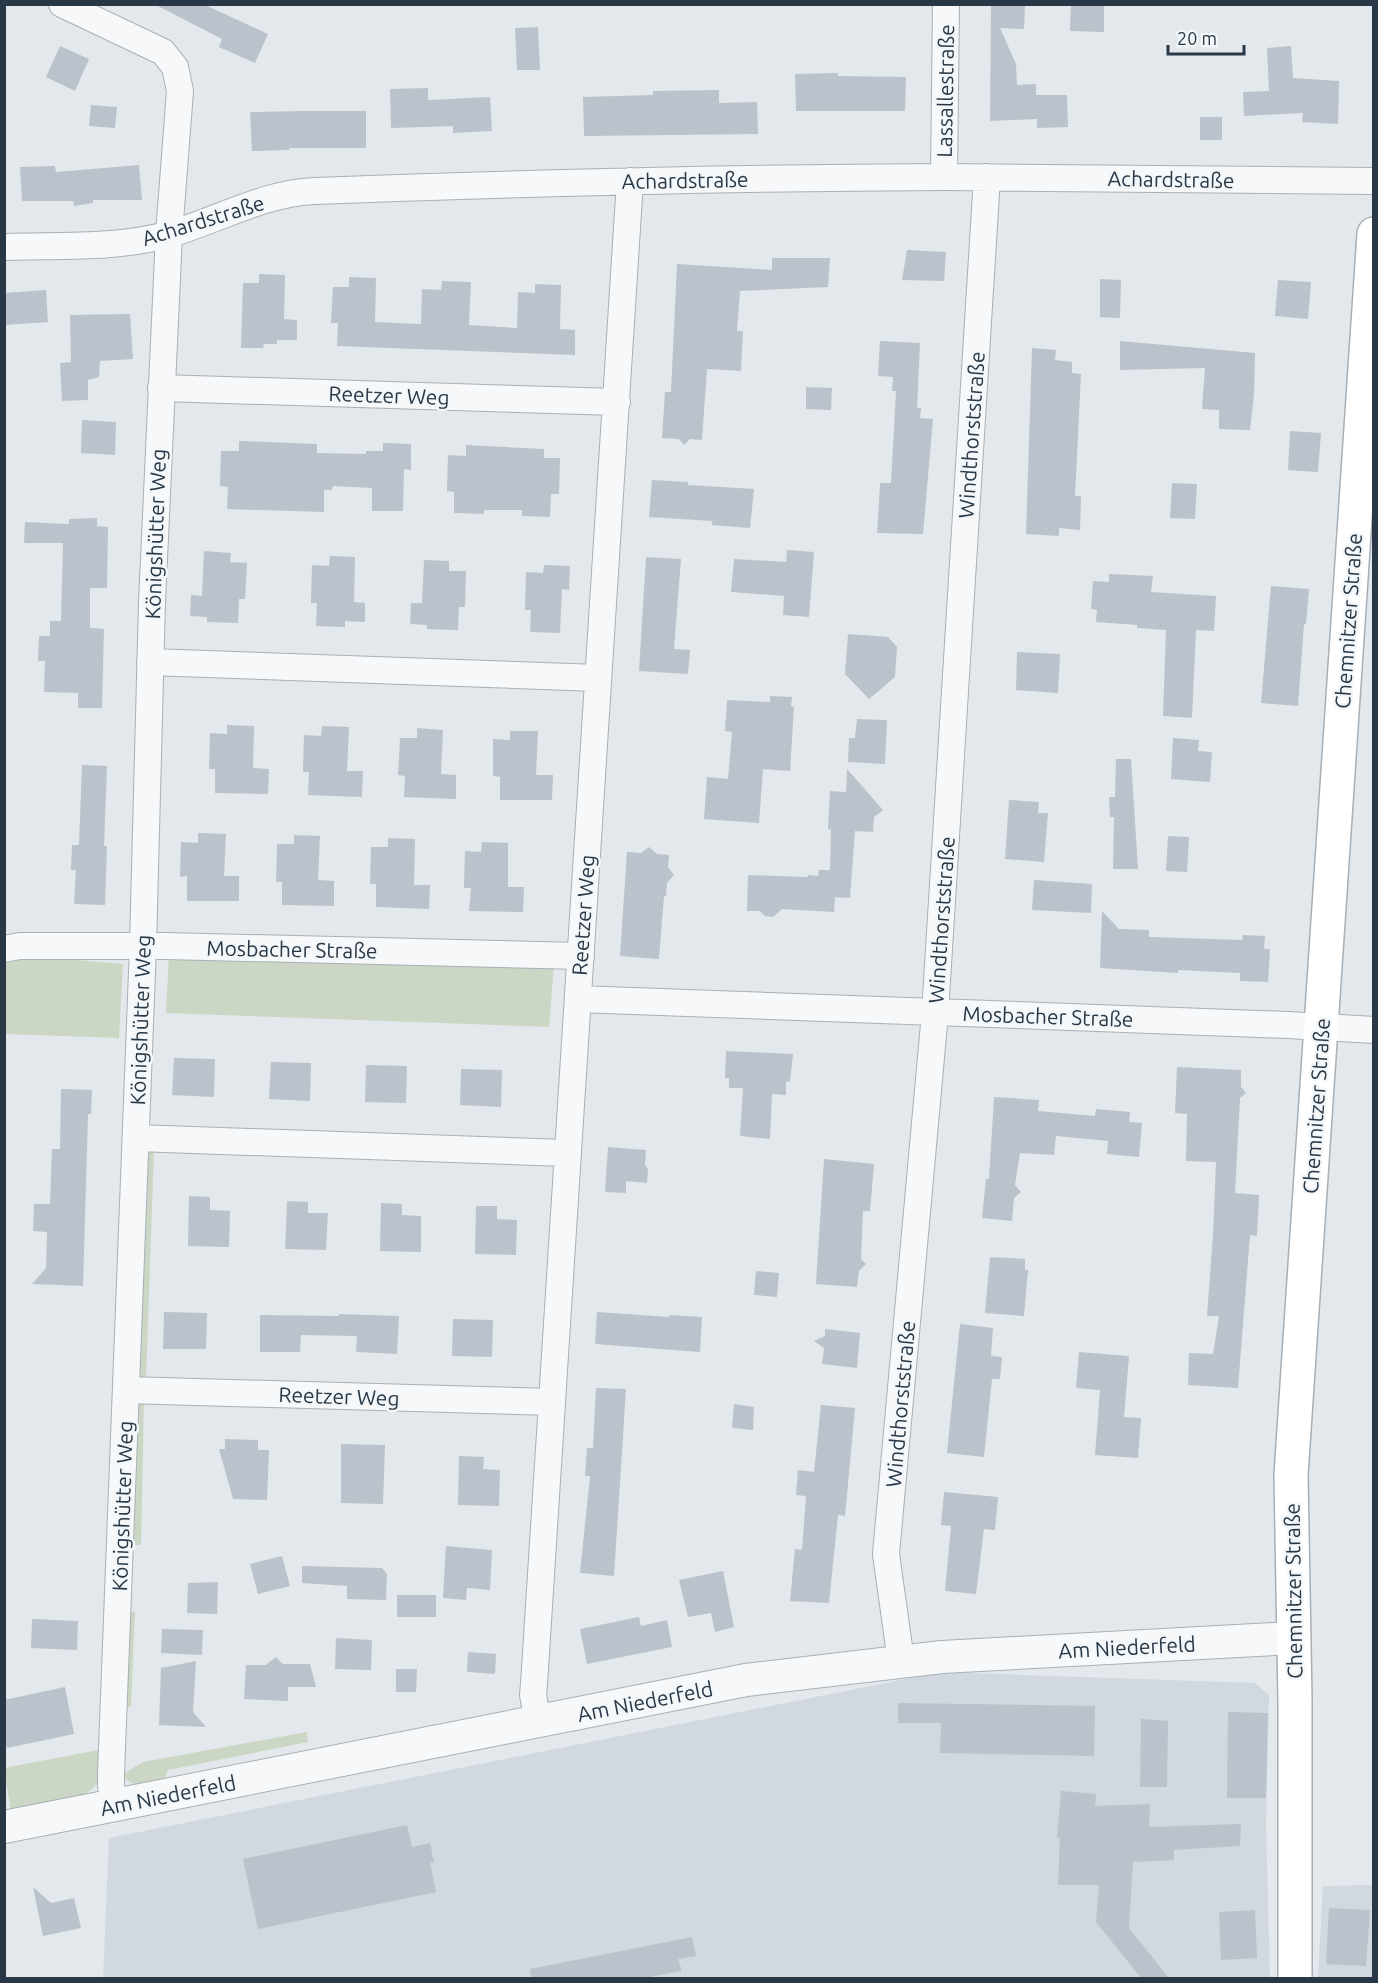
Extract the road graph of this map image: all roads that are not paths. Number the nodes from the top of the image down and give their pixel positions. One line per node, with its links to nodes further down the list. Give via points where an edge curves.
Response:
1 (62, 4): 7 (street, Königshütter Weg, via 163,52 175,67 180,91)
2 (946, 4): 3 (street, Lassallestraße)
3 (944, 177): 4 (street, Achardstraße); 5 (street, Achardstraße)
4 (987, 177): 6 (street, Achardstraße); 18 (street, Windthorststraße)
5 (630, 181): 7 (street, Achardstraße, via 310,191 257,202); 11 (street, Reetzer Weg)
6 (1374, 181)
7 (169, 234): 9 (street, Achardstraße, via 125,242); 10 (street, Königshütter Weg)
8 (1374, 234): 19 (main road, Chemnitzer Straße)
9 (4, 247)
10 (161, 388): 11 (street, Reetzer Weg); 12 (street, Königshütter Weg)
11 (617, 402): 13 (street, Reetzer Weg)
12 (150, 662): 13 (street); 14 (street, Königshütter Weg)
13 (598, 678): 16 (street, Reetzer Weg)
14 (143, 946): 15 (street, Mosbacher Straße); 16 (street, Mosbacher Straße); 21 (street, Königshütter Weg)
15 (4, 949)
16 (581, 956): 17 (street, Reetzer Weg)
17 (578, 999): 18 (street, Mosbacher Straße); 22 (street, Reetzer Weg)
18 (935, 1012): 19 (street, Mosbacher Straße); 26 (street, Windthorststraße, via 886,1554)
19 (1321, 1026): 20 (street, Mosbacher Straße); 25 (main road, Chemnitzer Straße, via 1291,1475)
20 (1374, 1030)
21 (136, 1138): 22 (street); 23 (street, Königshütter Weg)
22 (567, 1153): 24 (street, Reetzer Weg)
23 (127, 1390): 24 (street, Reetzer Weg); 28 (street, Königshütter Weg, via 111,1774)
24 (551, 1402): 27 (street, Reetzer Weg, via 533,1695)
25 (1293, 1638): 26 (street, Am Niederfeld); 30 (main road, Chemnitzer Straße)
26 (901, 1661): 27 (street, Am Niederfeld, via 746,1680)
27 (538, 1722): 28 (street, Am Niederfeld)
28 (114, 1806): 29 (street, Am Niederfeld)
29 (4, 1827)
30 (1295, 1978)

